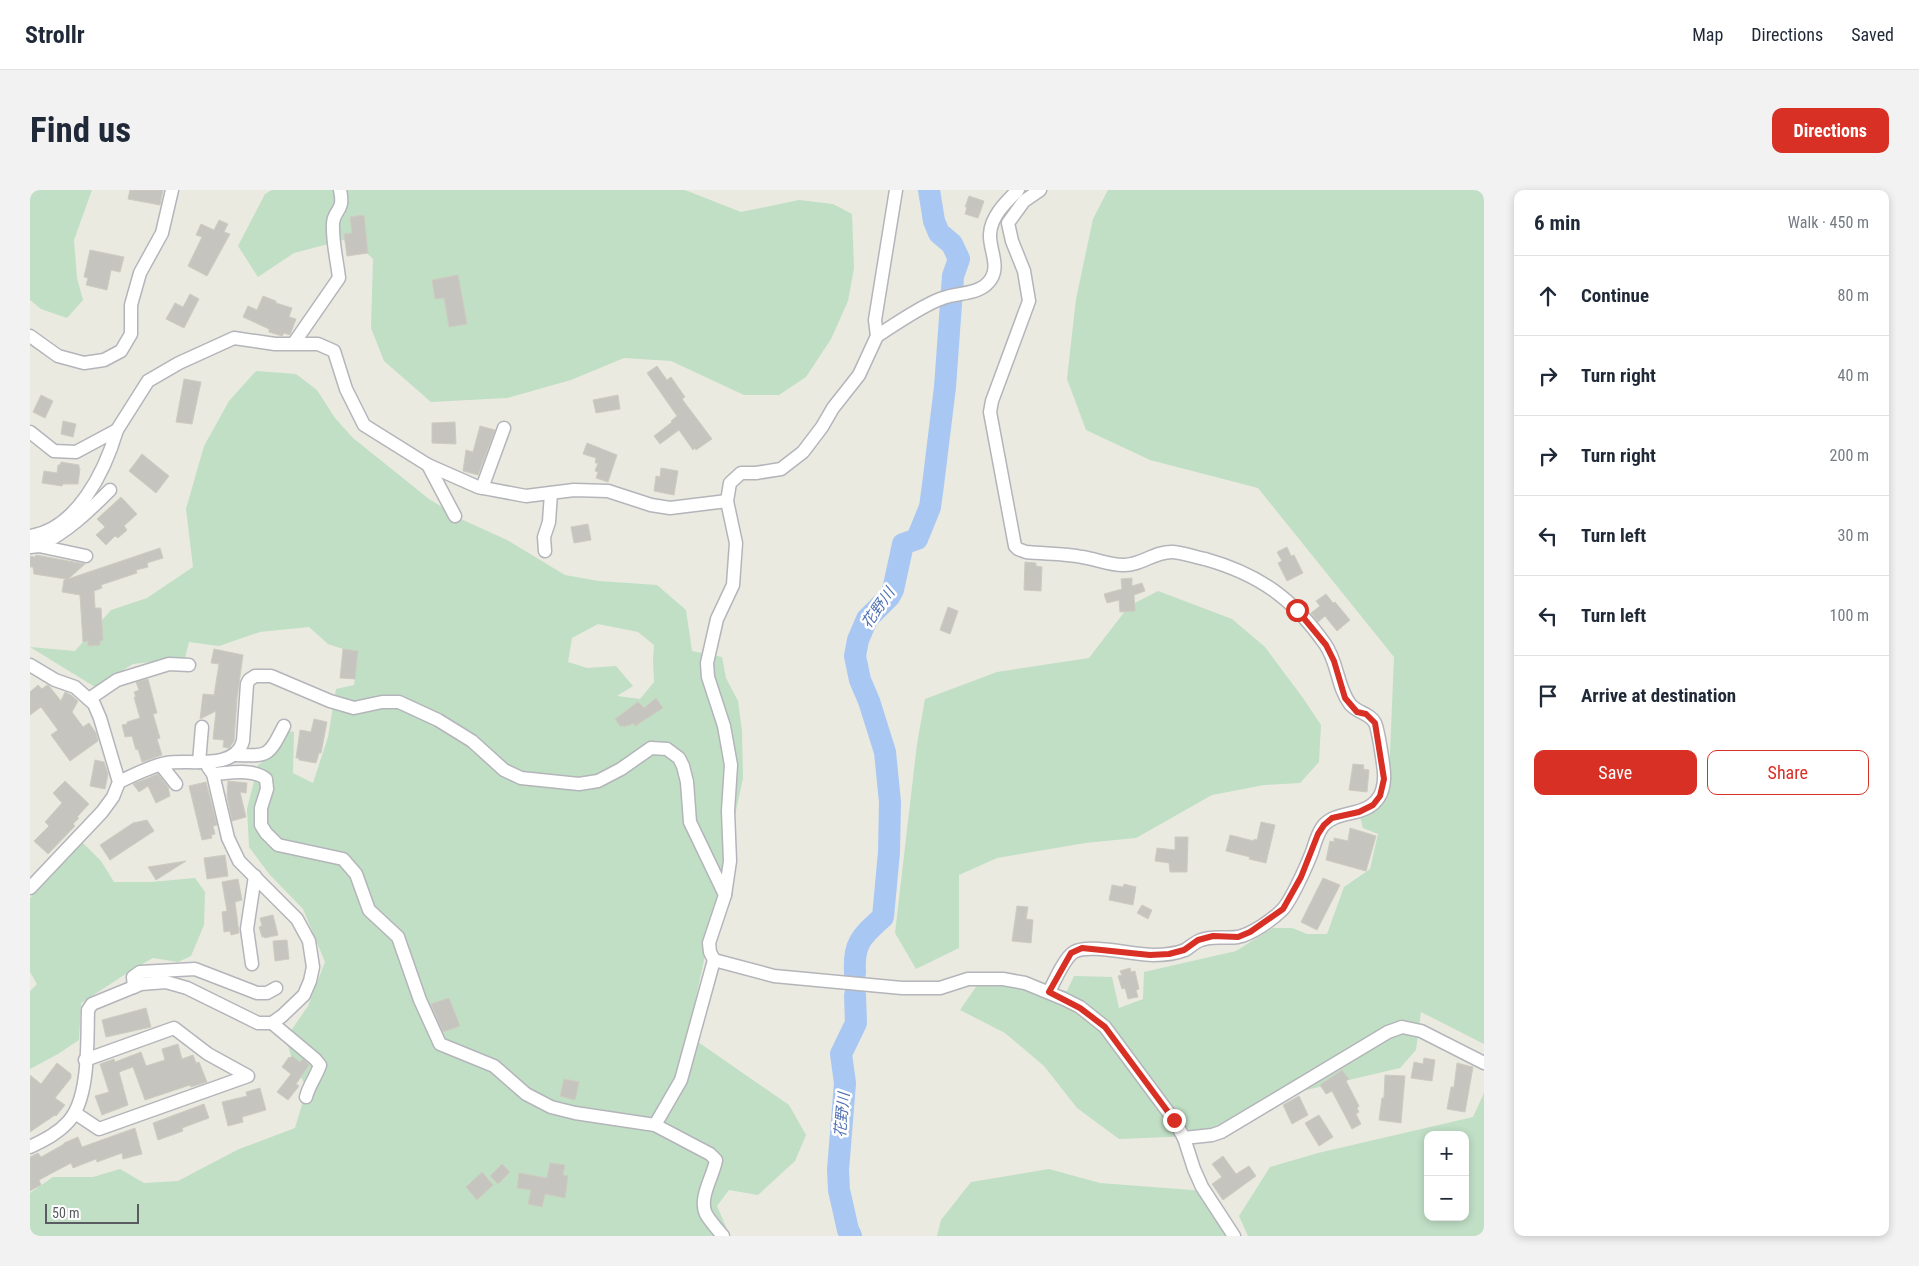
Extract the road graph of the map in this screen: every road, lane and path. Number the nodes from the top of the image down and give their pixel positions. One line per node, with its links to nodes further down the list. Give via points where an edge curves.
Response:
1 (172, 190): 6 (street, via 162,233 140,273 131,305 131,334 121,351 104,360 84,363 58,356)
2 (340, 190): 8 (street, via 341,207 333,221 339,278)
3 (896, 190): 7 (street, via 875,320)
4 (1018, 190): 7 (street, via 992,223 990,235 995,272 989,281 976,291 942,298)
5 (1040, 190): 40 (street, via 1024,201 1008,223 1024,271 1029,301 990,412 1015,546 1026,552 1080,556 1126,566 1172,552 1249,574 1297,610 1326,645 1345,698 1357,712 1366,714 1375,723 1384,779 1380,796 1373,805 1332,818 1324,825 1283,909 1250,932 1238,937 1213,936 1198,940 1184,950 1169,954 1082,948 1071,953)
6 (30, 336)
7 (877, 336): 16 (street, via 859,375 803,452 781,469 740,473 730,483)
8 (294, 343): 10 (street, via 275,344 234,338 179,364 148,381); 12 (street, via 318,344 334,351 346,389 364,425)
9 (504, 428): 13 (street)
10 (117, 430): 11 (street, via 76,452 54,451); 18 (street, via 110,455 77,509 63,522 42,534)
11 (30, 432)
12 (428, 464): 13 (street); 17 (street)
13 (482, 488): 15 (street, via 526,496)
14 (110, 490): 19 (street, via 59,536)
15 (551, 493): 16 (street, via 608,491 670,508); 20 (street)
16 (727, 501): 35 (street, via 736,543 732,585 717,619 707,663 707,675 724,726 730,760 730,861)
17 (455, 516)
18 (30, 536)
19 (35, 547): 21 (street)
20 (544, 551)
21 (86, 556)
22 (189, 665): 24 (street, via 169,664 117,680)
23 (30, 666): 24 (street, via 75,686)
24 (89, 699): 31 (street, via 100,718)
25 (284, 726): 27 (street, via 272,750 267,753)
26 (202, 727): 28 (street)
27 (234, 754): 28 (street); 35 (street, via 244,741 247,684 255,676 271,676 354,708 399,702 438,720 472,741 504,770 521,778 579,784 598,781 651,748 667,749 680,758 687,782 690,822)
28 (202, 763): 29 (street, via 185,761); 30 (street)
29 (161, 765): 31 (street); 32 (street)
30 (213, 774): 33 (street, via 228,838 239,861); 46 (street, via 260,774 266,779 261,808 261,825 266,833 278,844 343,859 350,866 369,910 398,937 420,1000 440,1044 494,1066 526,1094 551,1107)
31 (119, 782): 34 (street, via 102,812)
32 (176, 784)
33 (255, 876): 37 (street, via 247,929); 41 (street, via 297,919 309,941 312,956 311,976 304,995)
34 (30, 888)
35 (725, 895): 36 (street, via 709,943)
36 (714, 960): 40 (street, via 774,976 917,988 940,988 968,980 1003,979); 46 (street, via 680,1080)
37 (252, 964)
38 (134, 987): 39 (street, via 133,977 140,972 195,969 257,993 267,993); 41 (street, via 166,982 187,988 258,1023); 42 (street, via 92,1004 88,1010)
39 (276, 988)
40 (1049, 992): 47 (street, via 1080,1008 1105,1027)
41 (272, 1023): 44 (street, via 320,1065 308,1086)
42 (85, 1060): 45 (street, via 84,1082); 45 (street, via 174,1028 208,1054 248,1076 99,1129)
43 (1484, 1063): 47 (street, via 1421,1031 1402,1027 1388,1032 1221,1132)
44 (306, 1097)
45 (75, 1113): 48 (street, via 51,1137)
46 (655, 1125): 49 (street, via 716,1160 704,1196 705,1212)
47 (1184, 1138): 50 (street, via 1202,1187)
48 (30, 1147)
49 (723, 1236)
50 (1234, 1236)

